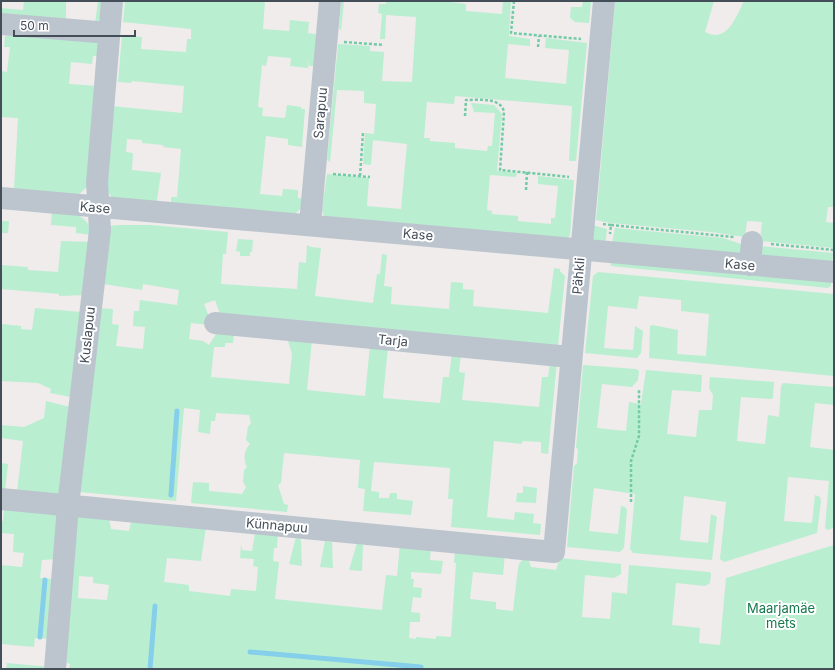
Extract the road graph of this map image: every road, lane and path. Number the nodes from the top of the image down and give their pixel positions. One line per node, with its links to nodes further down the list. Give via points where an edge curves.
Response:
1 (112, 1): 6 (street, Kuslapuu)
2 (330, 1): 22 (street, Sarapuu)
3 (514, 1): 7 (path, via 512,33)
4 (604, 1): 25 (street, Pähkli)
5 (1, 24): 6 (street)
6 (109, 33): 21 (street, Kuslapuu, via 97,183)
7 (539, 36): 8 (path); 11 (path)
8 (583, 40)
9 (340, 42): 10 (path)
10 (384, 46)
11 (538, 47)
12 (465, 116): 14 (path, via 466,100 498,102 503,107 500,170)
13 (363, 133): 16 (path)
14 (527, 172): 18 (path); 19 (path)
15 (328, 173): 16 (path)
16 (360, 176): 17 (path)
17 (370, 177)
18 (570, 177)
19 (526, 190)
20 (1, 198): 21 (street, Kase)
21 (98, 207): 22 (street, Kase); 34 (street, Kuslapuu, via 100,230)
22 (310, 224): 25 (street, Kase)
23 (610, 225): 24 (path, via 728,236)
24 (752, 242): 26 (path); 27 (street)
25 (580, 250): 27 (street, Kase); 30 (street, Pähkli)
26 (834, 250)
27 (750, 265): 28 (street, Kase)
28 (834, 272)
29 (215, 323): 30 (street, Tarja)
30 (570, 357): 35 (street, Pähkli)
31 (639, 389): 33 (path, via 639,436 631,461)
32 (1, 499): 34 (street, Künnapuu)
33 (631, 502)
34 (68, 506): 35 (street, Künnapuu); 36 (street, Kuslapuu)
35 (554, 552)
36 (55, 669)

